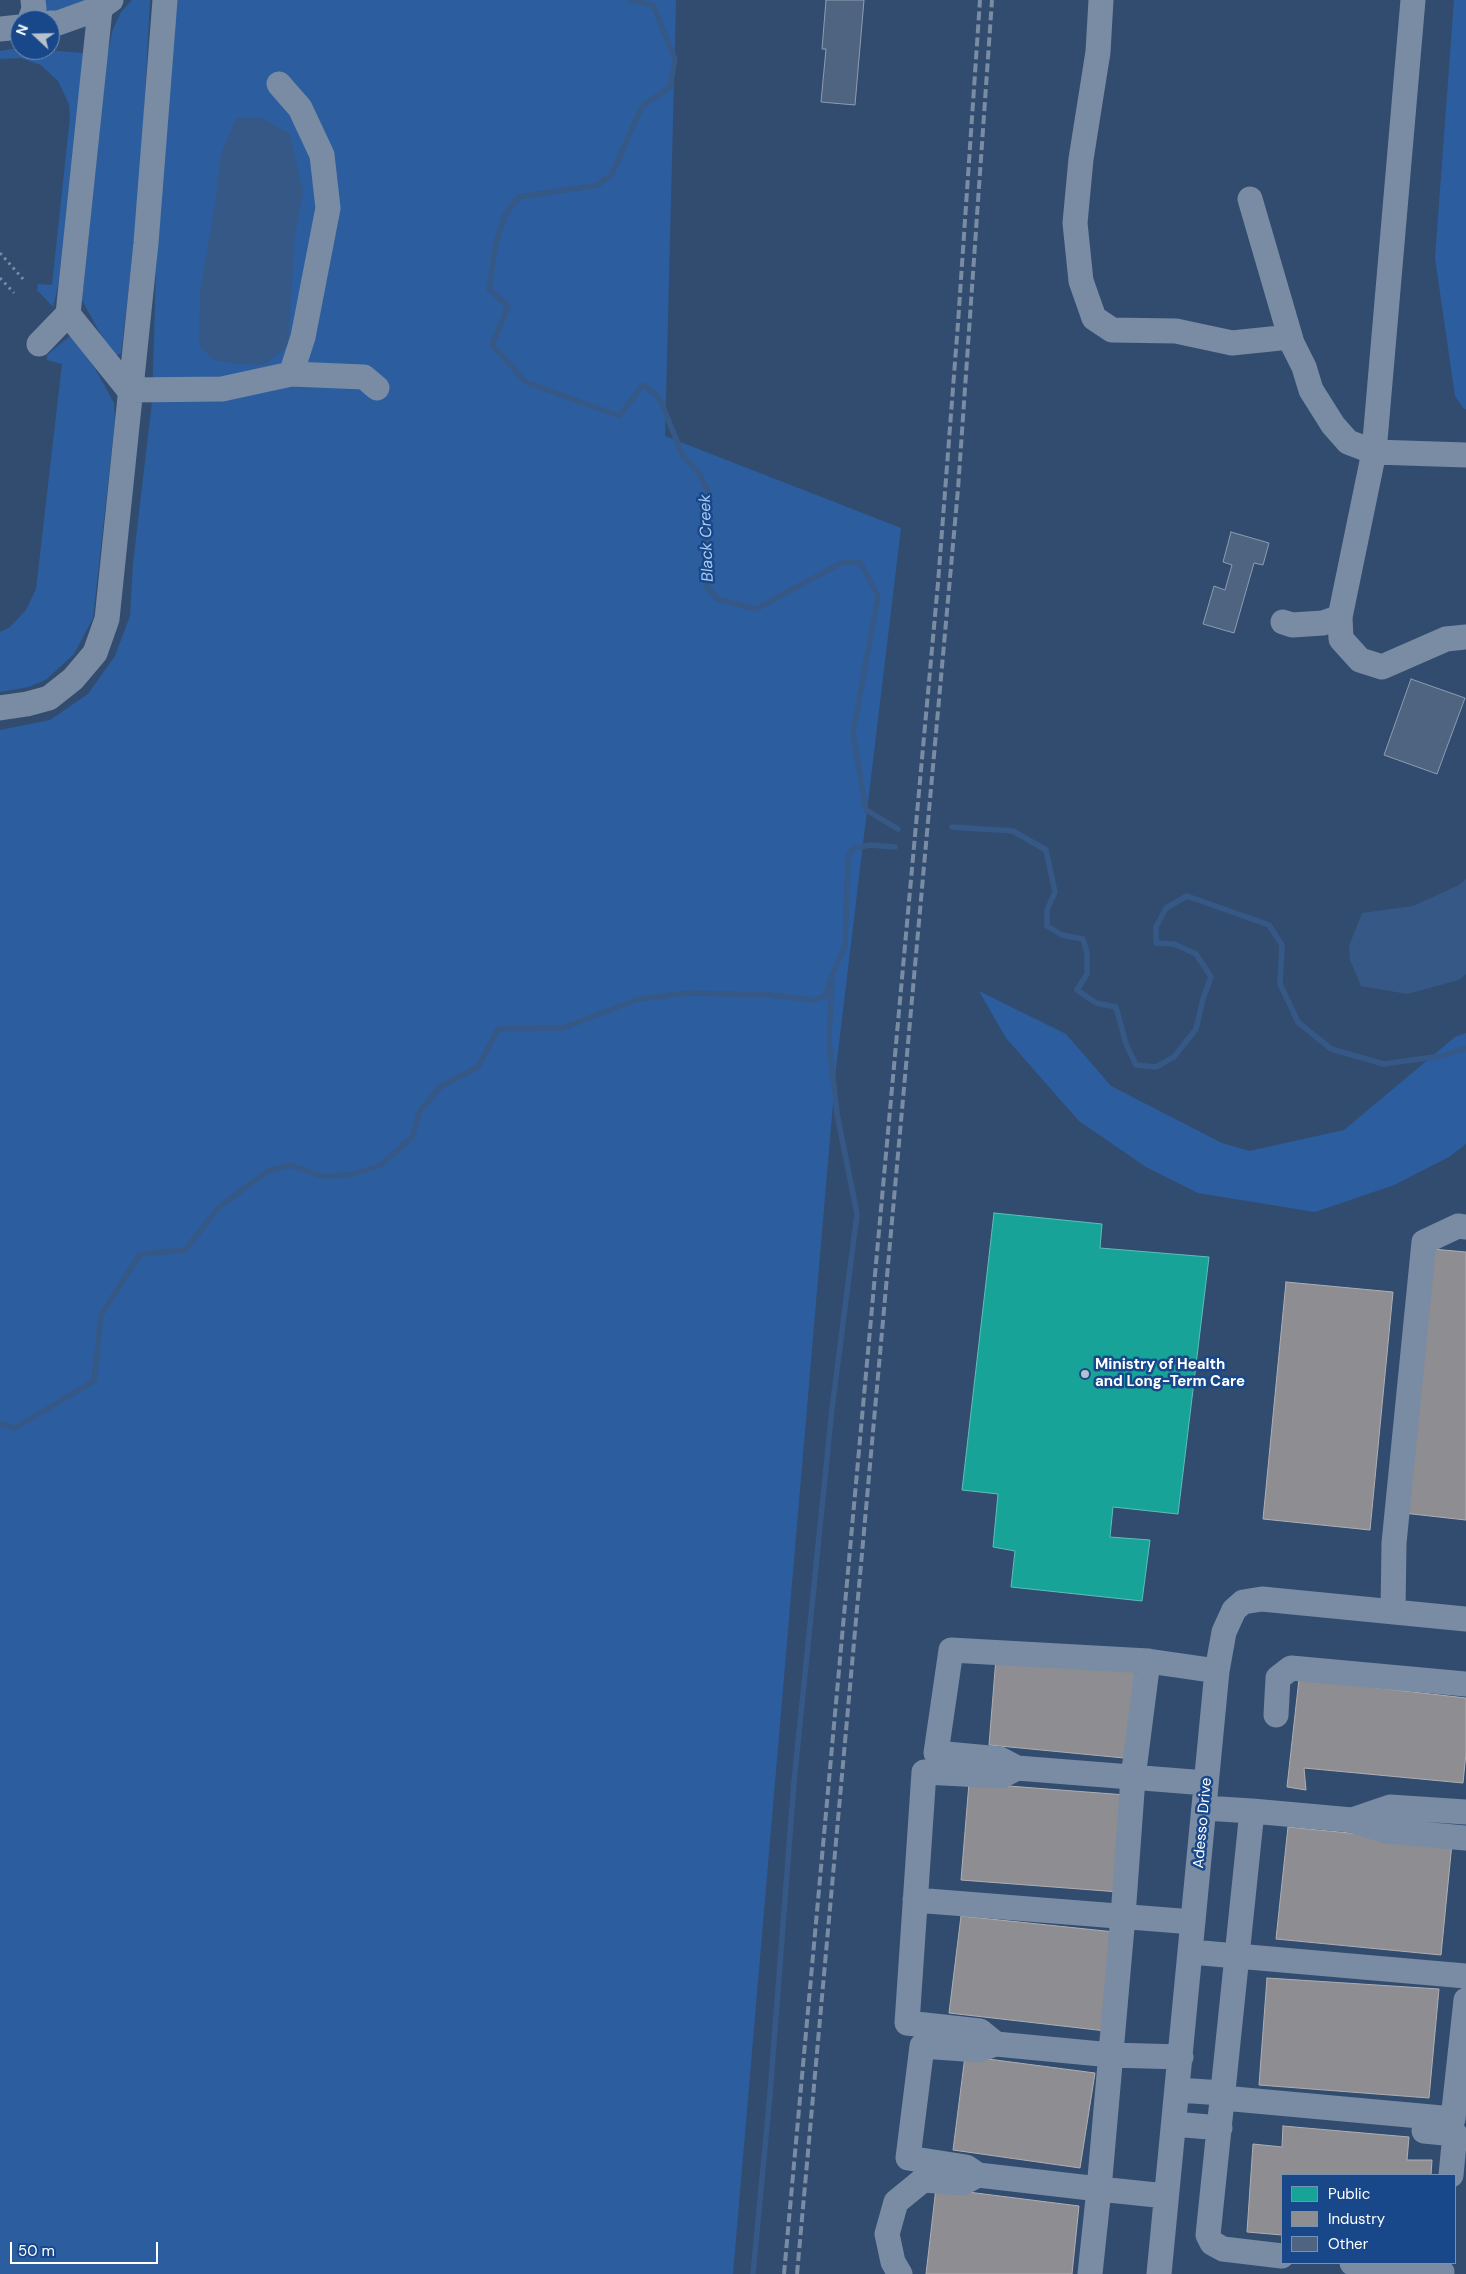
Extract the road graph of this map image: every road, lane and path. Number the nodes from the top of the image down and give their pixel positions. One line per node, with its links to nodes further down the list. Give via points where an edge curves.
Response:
1 (165, 0): 17 (street, via 146,243)
2 (1101, 0): 13 (street, via 1098,52 1081,159 1075,223 1081,281 1094,318 1112,330 1176,331 1232,343)
3 (1413, 0): 18 (street)
4 (104, 3): 5 (street); 12 (street)
5 (60, 22)
6 (279, 84): 15 (street, via 300,108 322,155 328,208 304,337)
7 (1250, 199): 13 (street)
8 (0, 253): 10 (path)
9 (0, 278): 11 (path)
10 (23, 279)
11 (14, 293)
12 (68, 314): 14 (street); 17 (street)
13 (1290, 337): 18 (street, via 1311,390 1333,425 1348,442)
14 (39, 344)
15 (291, 374): 16 (street, via 364,377); 17 (street, via 222,389)
16 (377, 388)
17 (129, 390): 23 (street, via 107,620 94,653 73,679 49,698)
18 (1374, 452): 19 (street); 20 (street)
19 (1466, 455)
20 (1340, 617): 21 (street, via 1323,623 1292,625); 22 (street, via 1341,639 1360,660 1382,667 1446,639)
21 (1283, 622)
22 (1466, 637)
23 (0, 708)
24 (1466, 1227): 25 (street, via 1458,1226 1424,1242 1394,1543)
25 (1393, 1612): 26 (street, Adesso Drive); 28 (street, Adesso Drive, via 1262,1599 1243,1602 1234,1610 1224,1632)
26 (1466, 1619)
27 (1148, 1661): 28 (street); 31 (street, via 951,1650 936,1753 1000,1758); 32 (street)
28 (1217, 1671): 33 (street, Adesso Drive)
29 (1466, 1684): 30 (street, via 1291,1668 1278,1678)
30 (1276, 1715)
31 (1017, 1768): 32 (street); 39 (street, via 1002,1776 924,1772)
32 (1133, 1778): 33 (street); 40 (street)
33 (1206, 1783): 34 (street, Adesso Drive)
34 (1204, 1808): 35 (street); 41 (street, Adesso Drive)
35 (1252, 1811): 37 (street); 43 (street)
36 (1466, 1812): 37 (street, via 1390,1807)
37 (1352, 1820): 38 (street, via 1386,1832)
38 (1466, 1838)
39 (916, 1900): 40 (street); 46 (street, via 907,2023 980,2031)
40 (1123, 1916): 41 (street); 47 (street)
41 (1193, 1922): 42 (street, Adesso Drive)
42 (1191, 1952): 43 (street); 48 (street, Adesso Drive)
43 (1237, 1956): 44 (street); 50 (street)
44 (1466, 1976)
45 (1466, 2000): 50 (street, via 1453,2119)
46 (996, 2044): 47 (street); 53 (street, via 978,2050 922,2046 908,2158 959,2165)
47 (1111, 2055): 48 (street); 54 (street)
48 (1181, 2057): 49 (street, Adesso Drive)
49 (1178, 2090): 50 (street); 51 (street, Adesso Drive)
50 (1222, 2107): 51 (street); 52 (street, via 1455,2134); 56 (street, via 1209,2239 1223,2249)
51 (1174, 2124): 55 (street, Adesso Drive)
52 (1451, 2174)
53 (978, 2175): 54 (street); 59 (street, via 963,2183 923,2180 896,2202 886,2234 893,2262)
54 (1099, 2189): 55 (street); 60 (street)
55 (1166, 2196): 61 (street, Adesso Drive)
56 (1281, 2256)
57 (1367, 2264): 58 (street)
58 (1442, 2269)
59 (900, 2274)
60 (1090, 2274)
61 (1159, 2274)

